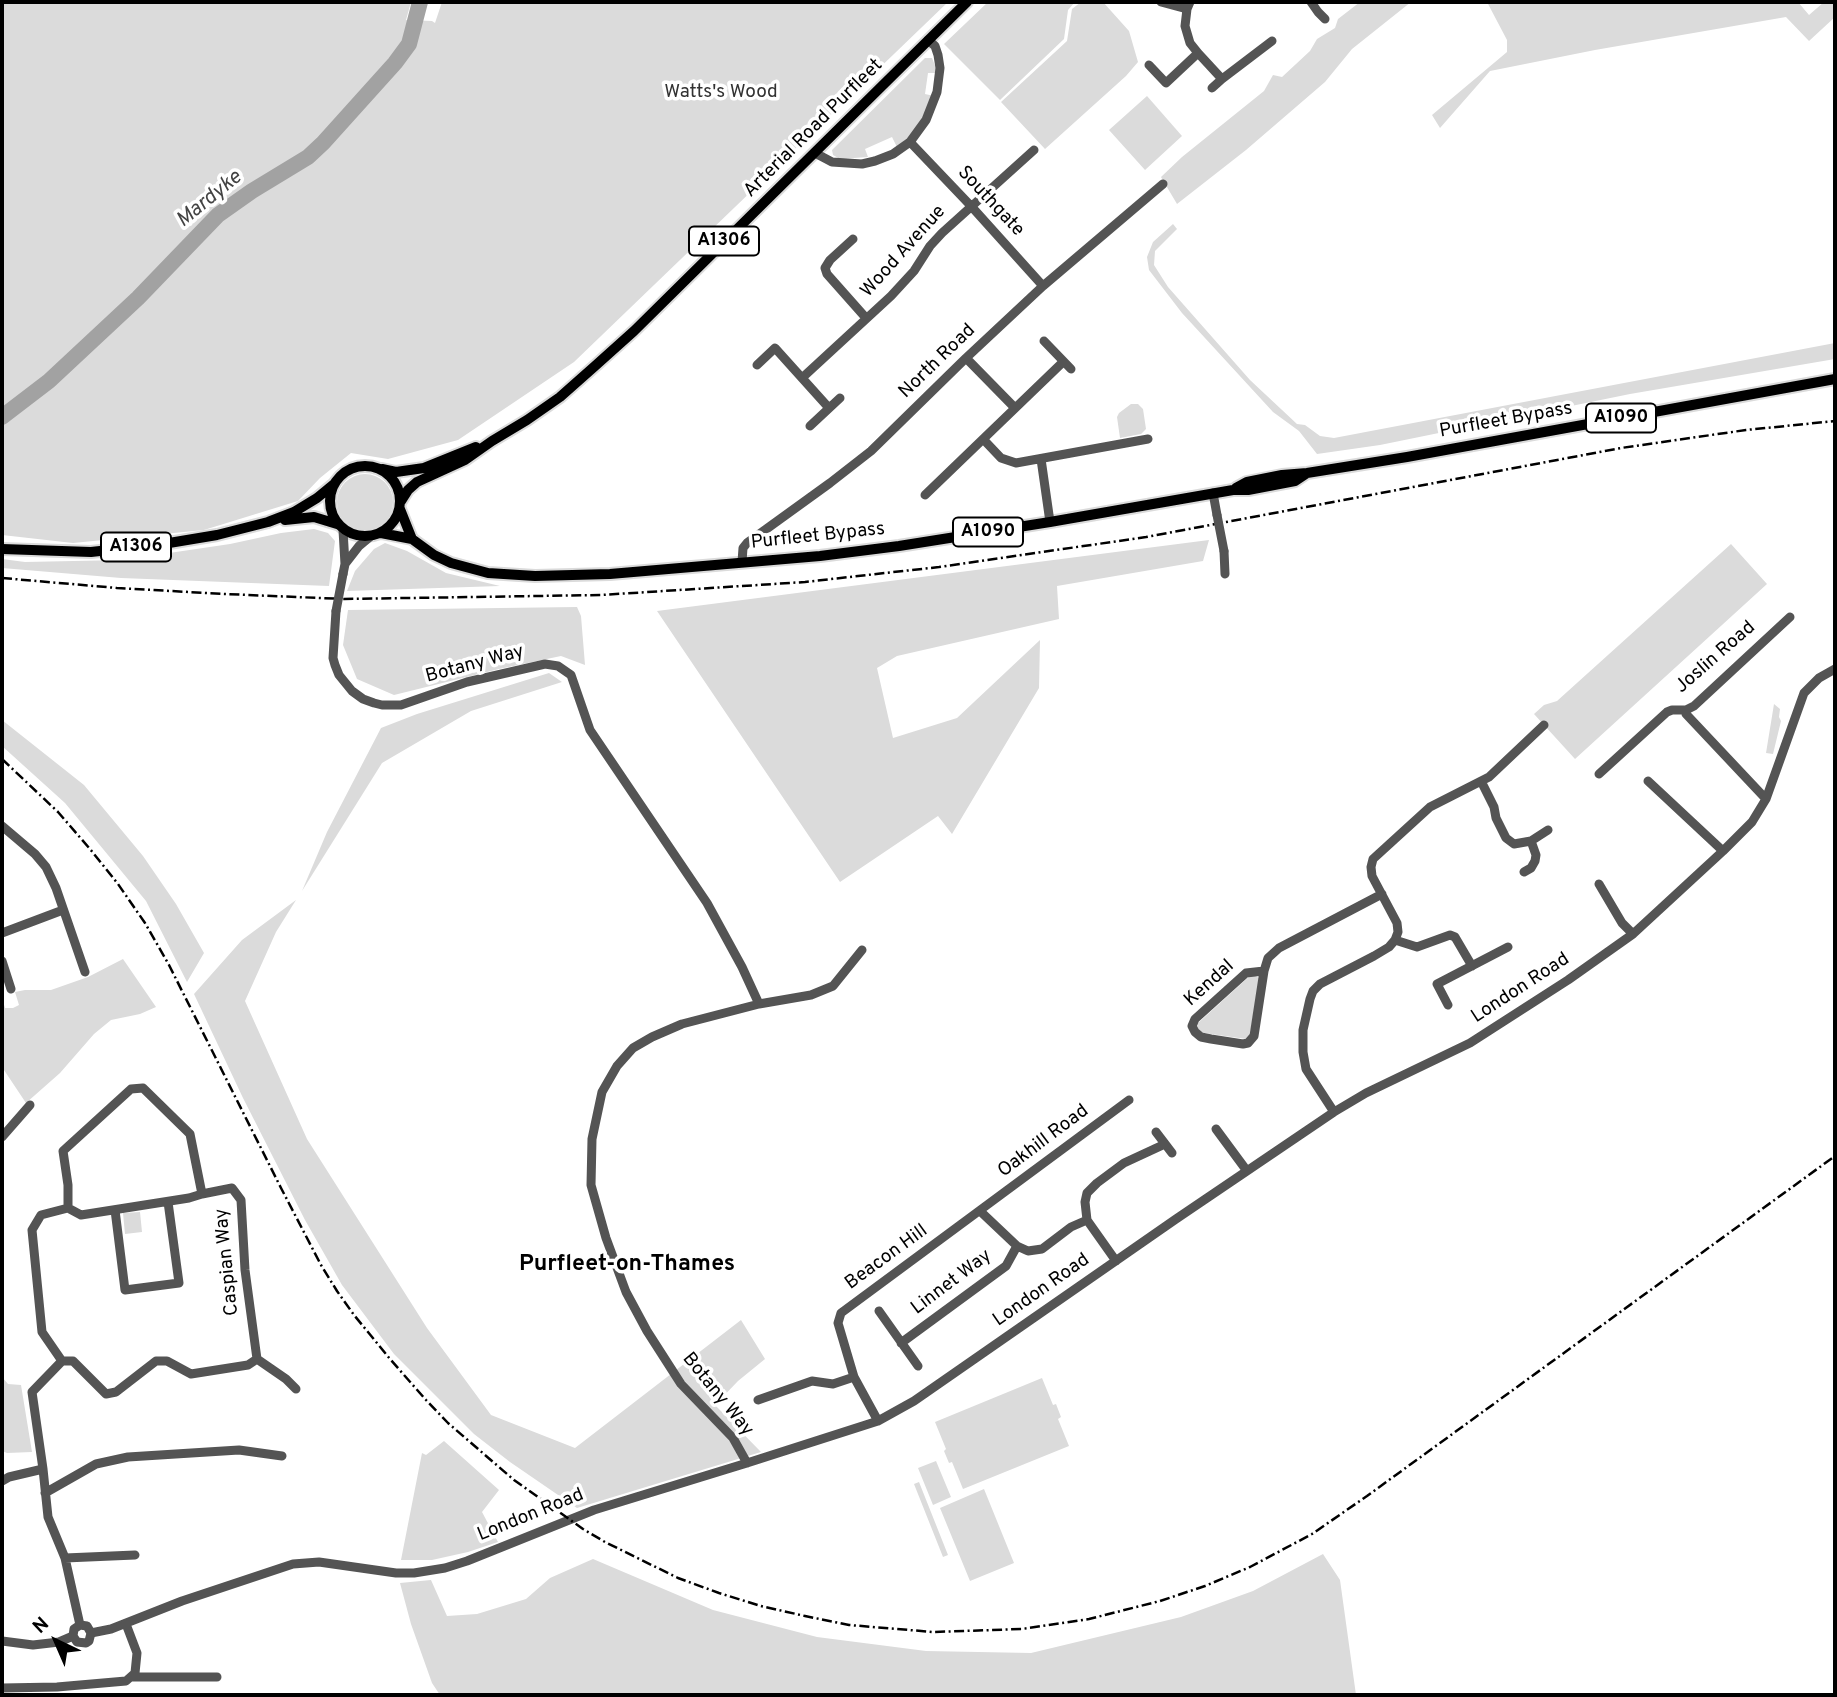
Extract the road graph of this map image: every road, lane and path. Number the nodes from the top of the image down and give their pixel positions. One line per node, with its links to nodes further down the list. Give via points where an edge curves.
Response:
1 (967, 2): 6 (main road, Arterial Road Purfleet / A1306)
2 (1161, 2): 4 (street)
3 (1311, 2): 5 (street)
4 (1188, 5): 8 (street, via 1185,26)
5 (1325, 19)
6 (928, 40): 12 (street, via 938,55 937,92 926,120); 14 (main road, Arterial Road Purfleet / A1306)
7 (1272, 41): 10 (street)
8 (1198, 53): 9 (street, via 1166,83); 10 (street)
9 (1149, 65)
10 (1222, 79): 11 (street)
11 (1212, 88)
12 (909, 142): 14 (street, via 893,154 862,164 832,162); 16 (street, Southgate)
13 (1034, 150): 16 (street, Wood Avenue)
14 (815, 153): 33 (main road, Arterial Road Purfleet / A1306, via 615,348 560,397)
15 (1163, 184): 18 (street, North Road)
16 (971, 206): 18 (street, Southgate); 19 (street, Wood Avenue)
17 (853, 239): 19 (street, via 825,268)
18 (1042, 286): 21 (street, North Road)
19 (866, 318): 25 (street, Wood Avenue)
20 (1044, 341): 22 (street)
21 (966, 358): 29 (street); 46 (street, North Road, via 871,451 747,543)
22 (1063, 362): 24 (street); 29 (street)
23 (757, 365): 25 (street, via 775,348)
24 (1071, 369)
25 (802, 378): 28 (street)
26 (1835, 379): 37 (main road, Purfleet Bypass / A1090, via 1282,475)
27 (840, 398): 28 (street)
28 (829, 408): 30 (street)
29 (1015, 408): 31 (street)
30 (810, 426)
31 (983, 439): 34 (street, via 1001,458 1016,463); 38 (street)
32 (1148, 439): 34 (street)
33 (492, 441): 35 (main road, Arterial Road Purfleet / A1306, via 424,468); 39 (main road, Arterial Road Purfleet / A1306, via 465,460 417,482)
34 (1041, 459): 41 (street)
35 (379, 469): 36 (main road, via 359,466); 39 (main road, via 398,488)
36 (334, 484): 40 (main road, A1306, via 302,508); 42 (main road, via 330,509)
37 (1213, 493): 41 (main road, Purfleet Bypass / A1090); 48 (street, bridge)
38 (925, 495)
39 (400, 505): 43 (main road, via 390,527); 44 (main road)
40 (268, 522): 42 (main road, A1306, via 314,517); 45 (main road, A1306, via 195,539 91,552)
41 (1050, 522): 46 (main road, Purfleet Bypass / A1090, via 820,556)
42 (341, 527): 43 (main road, via 352,535); 47 (street, Botany Way)
43 (376, 535): 44 (main road, Purfleet Bypass / A1090); 47 (street, via 359,546)
44 (412, 539): 46 (main road, Purfleet Bypass / A1090, via 451,563 510,575 610,574)
45 (2, 549)
46 (742, 562)
47 (344, 569): 75 (street, Botany Way, bridge, via 333,658 339,675 363,699 401,705 467,682 545,664 558,666 571,676 590,730 707,903)
48 (1225, 574)
49 (1790, 617): 51 (street, Joslin Road)
50 (1835, 669): 56 (street, London Road, via 1801,699)
51 (1686, 710): 53 (street, Joslin Road, via 1668,712); 56 (street)
52 (1545, 725): 54 (street)
53 (1600, 774)
54 (1481, 781): 59 (street, via 1506,838 1514,844); 63 (street, via 1430,807 1373,859 1372,876)
55 (1648, 781): 60 (street)
56 (1766, 799): 60 (street, London Road, via 1752,822)
57 (2, 826): 64 (street, via 46,867)
58 (1549, 830): 59 (street)
59 (1531, 841): 61 (street, via 1535,862)
60 (1723, 851): 66 (street, London Road)
61 (1524, 872)
62 (1599, 884): 66 (street)
63 (1382, 894): 67 (street, via 1397,923); 72 (street, Kendal, via 1279,948 1268,958)
64 (64, 910): 65 (street); 73 (street)
65 (2, 933)
66 (1633, 934): 79 (street, London Road, via 1470,1043)
67 (1395, 940): 71 (street, via 1417,947 1450,935); 79 (street, via 1374,957 1320,984 1310,999 1302,1043 1306,1069)
68 (1508, 947): 71 (street)
69 (862, 950): 75 (street, Botany Way, via 833,986)
70 (2, 961): 74 (street)
71 (1472, 966): 76 (street, via 1437,985)
72 (1264, 971): 72 (street, Kendal, via 1256,1029 1248,1043 1201,1037 1195,1032 1195,1019 1246,973)
73 (85, 972)
74 (11, 989)
75 (760, 1004): 104 (street, Botany Way, via 682,1024 634,1048 602,1092 592,1139 591,1185 626,1292 681,1384 733,1438)
76 (1448, 1005)
77 (1129, 1100): 90 (street, Oakhill Road)
78 (30, 1105): 82 (street)
79 (1334, 1112): 85 (street, London Road)
80 (1216, 1129): 85 (street)
81 (1156, 1132): 83 (street)
82 (2, 1137)
83 (1165, 1144): 84 (street); 91 (street, via 1124,1163 1097,1183 1087,1194)
84 (1172, 1153)
85 (1247, 1171): 93 (street, London Road)
86 (202, 1194): 87 (street); 88 (street, Caspian Way, via 190,1133 143,1088 131,1089 63,1151); 96 (street, Caspian Way, via 232,1188 241,1200)
87 (168, 1202): 89 (street); 89 (street, via 179,1283 125,1290)
88 (68, 1208): 89 (street, via 80,1215); 97 (street, via 41,1215 32,1230 42,1332)
89 (115, 1210)
90 (980, 1211): 92 (street, Linnet Way); 99 (street, Beacon Hill, via 841,1313 838,1323)
91 (1087, 1220): 92 (street, Linnet Way, via 1042,1249 1028,1251); 93 (street)
92 (1017, 1246): 95 (street, Linnet Way, via 1006,1266)
93 (1116, 1261): 102 (street, London Road)
94 (878, 1311): 95 (street, Linnet Way)
95 (901, 1343): 98 (street, Linnet Way)
96 (257, 1359): 97 (street, via 248,1365 191,1374 167,1361 156,1361 117,1392 106,1394 73,1361); 100 (street)
97 (62, 1361): 105 (street, via 32,1392)
98 (918, 1366)
99 (854, 1377): 101 (street, via 833,1384 803,1383); 102 (street, Beacon Hill)
100 (296, 1389)
101 (758, 1400)
102 (878, 1421): 104 (street, London Road)
103 (282, 1456): 107 (street, via 239,1450 128,1457 96,1464)
104 (747, 1464): 110 (street, London Road, via 594,1510 445,1568 396,1573 319,1562 293,1564)
105 (43, 1469): 106 (street); 107 (street)
106 (2, 1481)
107 (45, 1493): 109 (street, via 48,1517)
108 (135, 1555): 109 (street)
109 (65, 1558): 111 (street)
110 (126, 1624): 112 (street, London Road); 115 (street, via 137,1653)
111 (80, 1625): 112 (street); 113 (street)
112 (91, 1633): 113 (street, London Road, via 84,1643)
113 (73, 1636): 114 (street, London Road, via 33,1645)
114 (2, 1642)
115 (131, 1677): 116 (street); 117 (street, via 57,1687)
116 (217, 1677)
117 (2, 1688)

